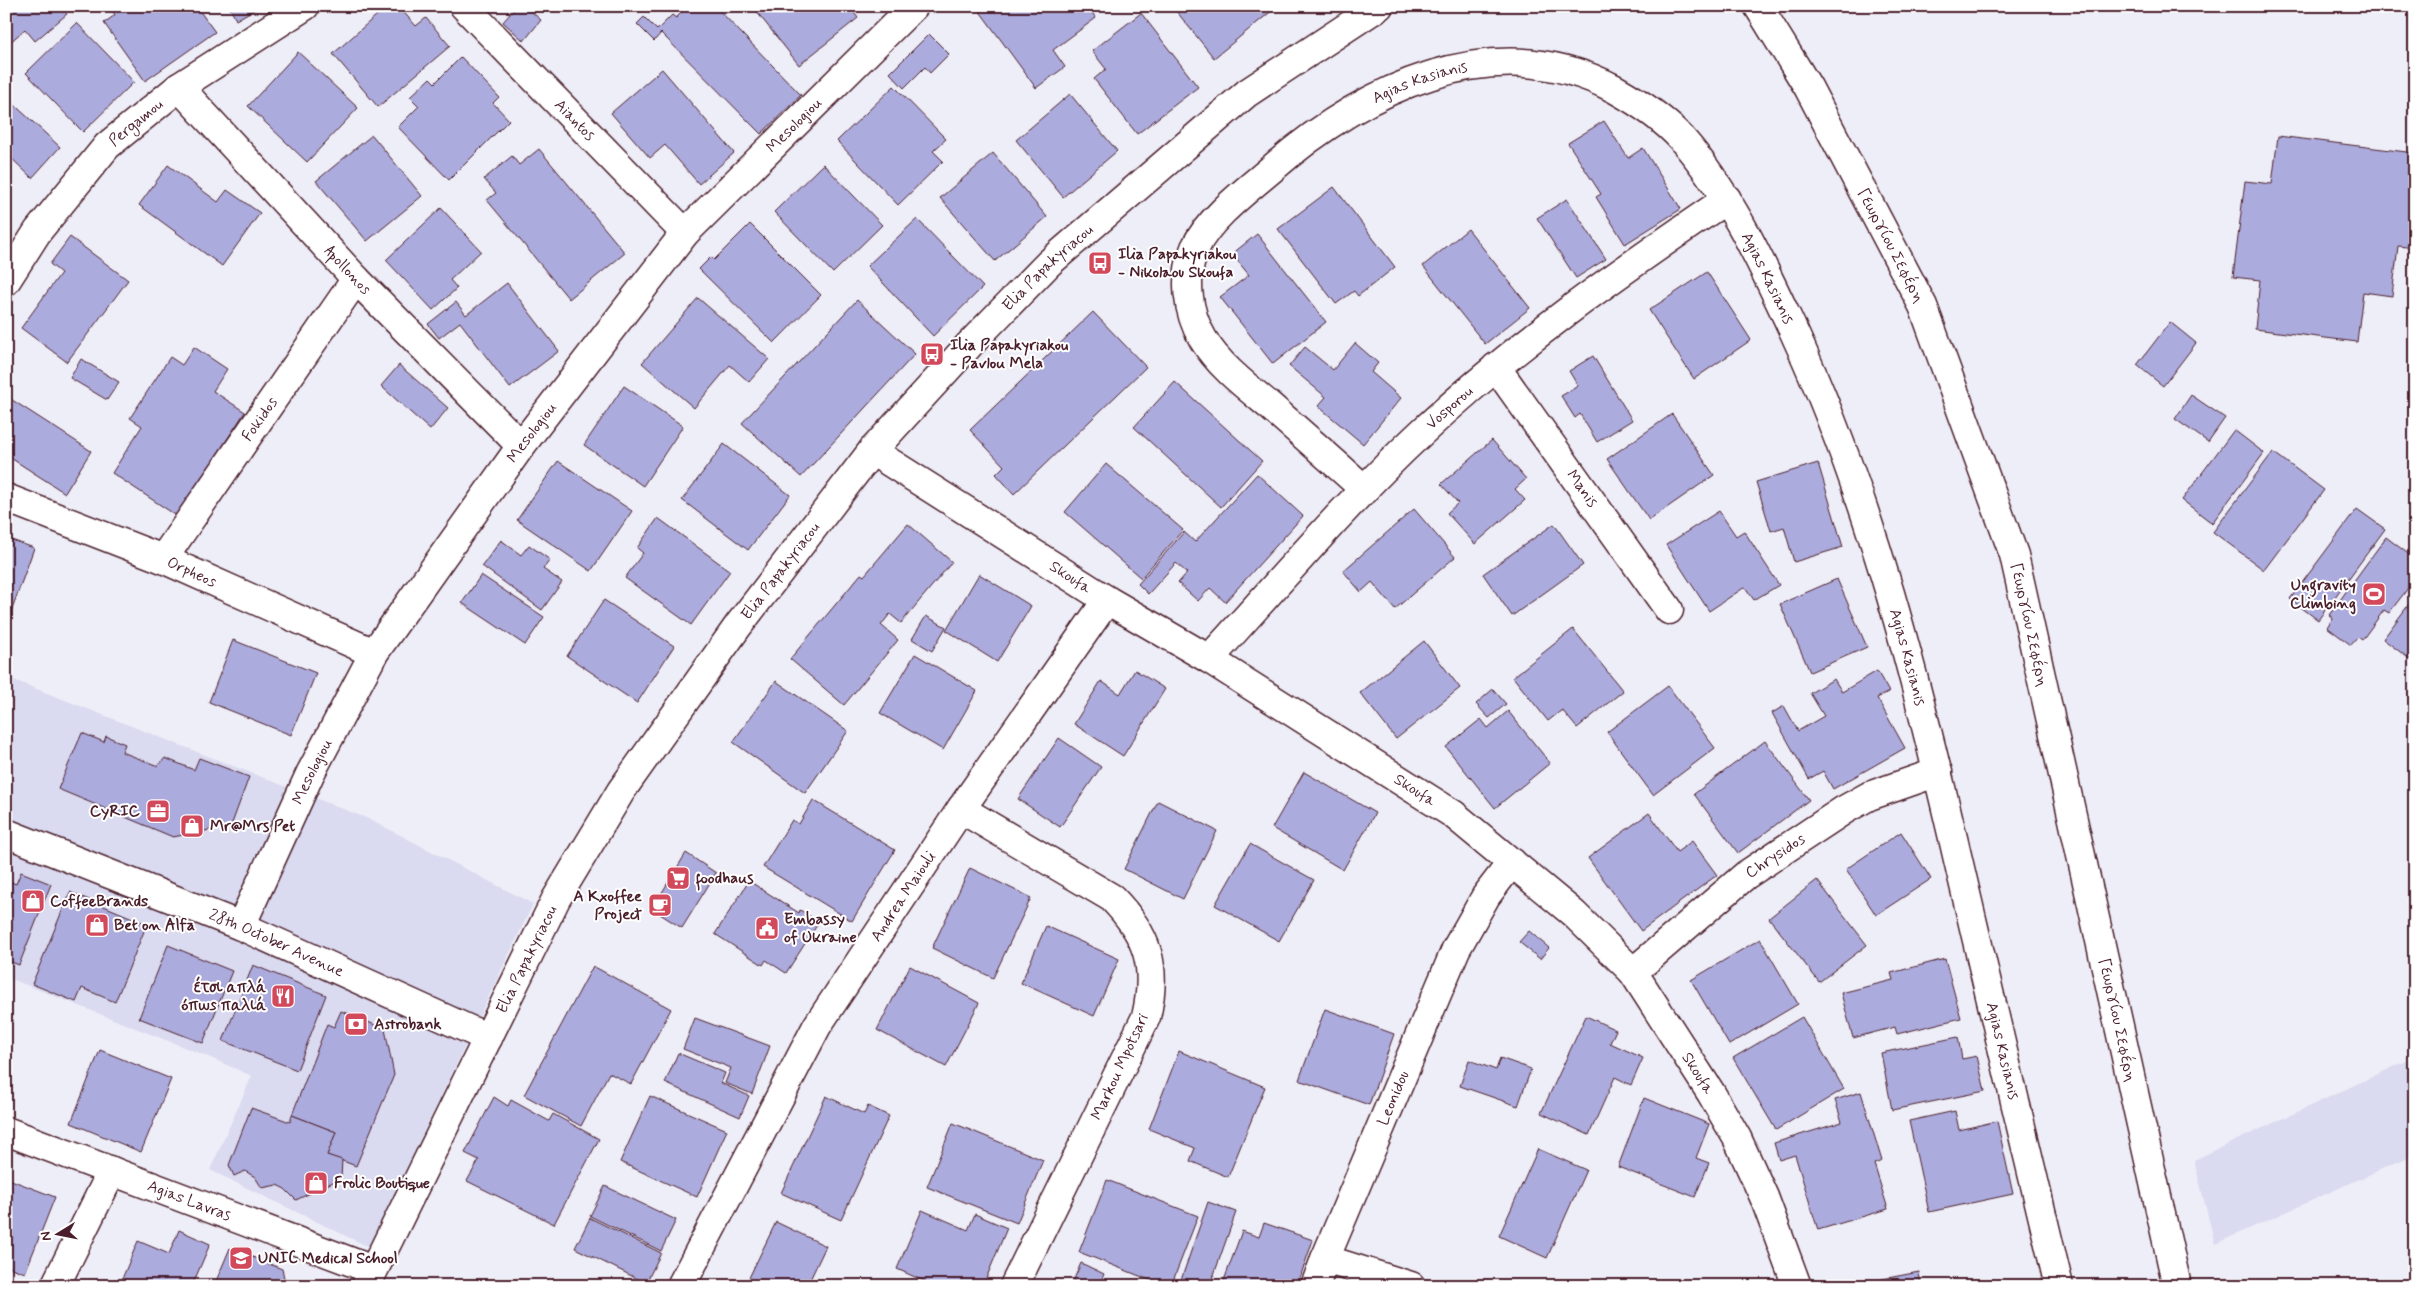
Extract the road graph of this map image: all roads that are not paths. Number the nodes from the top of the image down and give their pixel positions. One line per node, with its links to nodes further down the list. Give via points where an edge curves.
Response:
1 (305, 6): 6 (street, Pergamou)
2 (464, 6): 8 (street, Aiantos)
3 (914, 6): 8 (street, Mesologiou)
4 (1379, 6): 13 (street, Elia Papakyriacou, via 1247,93 1049,262)
5 (1758, 6): 39 (street, Γεωργίου Σεφέρη, via 1808,87 1924,306 2014,555)
6 (179, 88): 9 (street, Apollonos); 10 (street, Pergamou, via 107,146 38,230)
7 (1727, 199): 11 (street, Vosporou, via 1604,283); 14 (street, Agias Kasianis, via 1683,140 1662,118 1604,84 1570,71 1538,65 1481,65 1420,78 1341,116 1295,148 1240,196 1197,242 1187,279 1188,295 1202,339 1219,359); 21 (street, Agias Kasianis, via 1766,272 1810,368 1844,454 1886,573)
8 (685, 233): 12 (street, Mesologiou)
9 (356, 279): 12 (street, Apollonos); 16 (street, Fokidos)
10 (6, 281)
11 (1496, 367): 14 (street, Vosporou, via 1420,433); 18 (street, Manis)
12 (521, 446): 19 (street, Mesologiou)
13 (872, 450): 17 (street, Skoufa); 27 (street, Elia Papakyriacou, via 738,626 621,791 556,899)
14 (1366, 490): 20 (street, Vosporou)
15 (6, 498): 16 (street, Orpheos)
16 (163, 559): 19 (street, Orpheos)
17 (1107, 600): 20 (street, Skoufa); 22 (street, Andrea Maiouli)
18 (1669, 610)
19 (374, 653): 25 (street, Mesologiou, via 310,774)
20 (1209, 659): 24 (street, Skoufa, via 1453,814)
21 (1938, 772): 26 (street, Chrysidos, via 1877,793 1844,810 1746,875); 38 (street, Agias Kasianis)
22 (961, 809): 33 (street, Andrea Maiouli, via 816,1026); 34 (street, Markou Mpotsari, via 1112,898 1138,930 1151,965 1151,998 1146,1017)
23 (6, 833): 25 (street, 28th October Avenue)
24 (1512, 862): 26 (street, Skoufa, via 1574,914); 30 (street, Leonidou, via 1486,896 1456,949)
25 (241, 926): 27 (street, 28th October Avenue)
26 (1632, 972): 37 (street, Skoufa, via 1712,1093 1737,1138 1764,1197)
27 (488, 1038): 31 (street, Elia Papakyriacou)
28 (6, 1131): 29 (street, Agias Lavras)
29 (112, 1171): 31 (street, Agias Lavras); 32 (street)
30 (1325, 1259): 35 (street, Leonidou); 36 (street)
31 (370, 1278)
32 (55, 1286)
33 (681, 1286)
34 (1014, 1286)
35 (1315, 1286)
36 (1411, 1286)
37 (1797, 1286)
38 (2059, 1286)
39 (2177, 1286)

